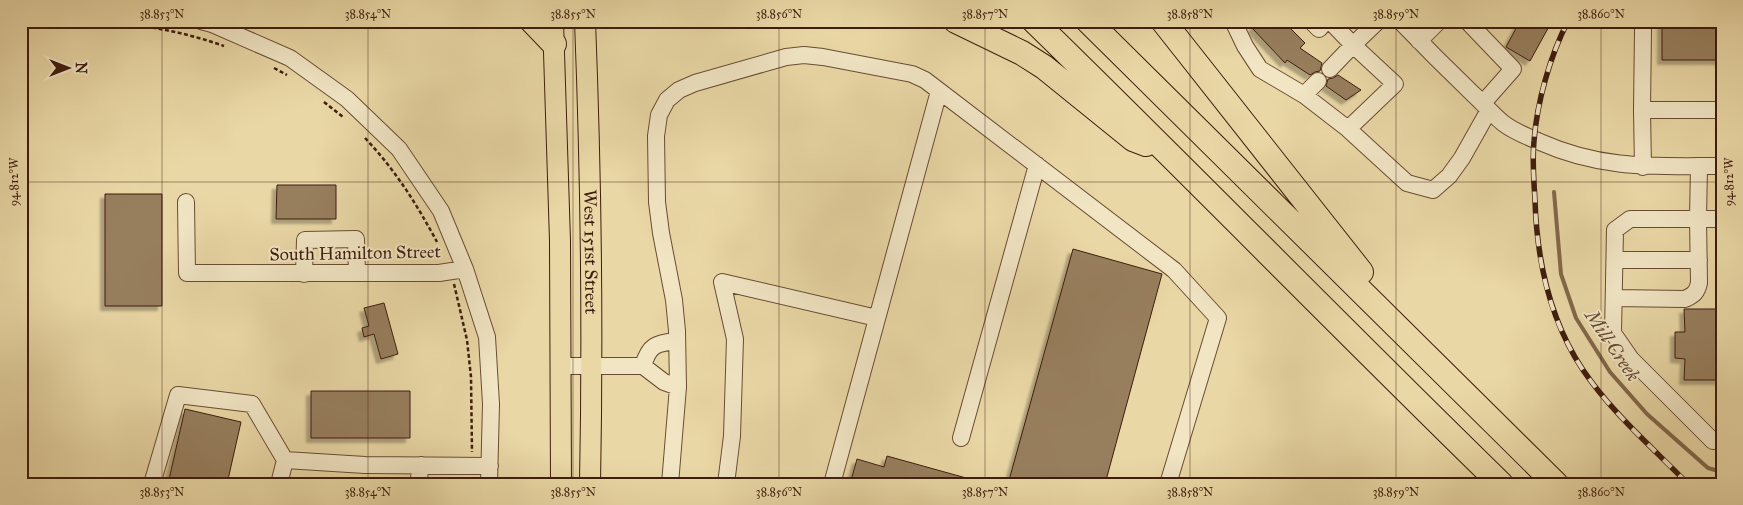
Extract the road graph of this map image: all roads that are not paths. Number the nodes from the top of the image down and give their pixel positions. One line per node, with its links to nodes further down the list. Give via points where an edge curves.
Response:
1 (201, 21): 38 (street, via 290,58 347,99 398,149 441,211)
2 (532, 21): 17 (highway)
3 (584, 21): 47 (main road, West 151st Street)
4 (956, 21): 28 (highway, via 1022,53 1133,139)
5 (1034, 21): 28 (highway)
6 (1088, 21): 44 (highway)
7 (1164, 21): 44 (highway)
8 (1233, 21): 23 (street, via 1260,69)
9 (1311, 21): 10 (street, via 1319,29)
10 (1326, 21)
11 (1330, 21): 19 (street)
12 (1378, 21): 19 (street)
13 (1400, 21): 18 (street)
14 (1439, 21): 18 (street)
15 (1472, 23): 24 (street, via 1513,69)
16 (1643, 30): 25 (street)
17 (554, 32): 45 (main road, West 151st Street)
18 (1419, 40): 24 (street)
19 (1353, 45): 20 (street); 27 (street, via 1395,84)
20 (1330, 69)
21 (1318, 81): 23 (street)
22 (938, 91): 29 (street); 42 (street); 43 (street, via 912,74 804,56 786,57 694,83 667,100 659,115 656,136 656,202)
23 (1304, 95): 27 (street)
24 (1486, 106): 27 (street, via 1453,170 1433,190 1407,183); 30 (street, via 1504,124 1562,152 1612,164)
25 (1642, 110): 26 (street); 30 (street)
26 (1722, 110)
27 (1348, 129)
28 (1172, 155): 64 (highway)
29 (1037, 165): 49 (street); 63 (street, via 1174,270 1218,318)
30 (1643, 166): 31 (street)
31 (1699, 166): 32 (street); 34 (street)
32 (1722, 166)
33 (186, 202): 40 (street, South Hamilton Street, via 187,273)
34 (1698, 219): 35 (street); 36 (street, via 1630,219 1615,230); 37 (street)
35 (1722, 219)
36 (1615, 260): 37 (street); 41 (street)
37 (1698, 260): 41 (street, via 1697,291 1685,299)
38 (458, 270): 39 (street, South Hamilton Street); 53 (street, via 487,337)
39 (357, 273): 40 (street, South Hamilton Street); 40 (street, via 356,239 305,240)
40 (304, 274)
41 (1614, 298): 50 (street, via 1613,333 1631,359 1713,441)
42 (877, 318): 61 (street, via 722,282 735,340 732,436); 62 (street)
43 (678, 341): 46 (street, via 658,343 647,354); 48 (street)
44 (1419, 347): 65 (highway)
45 (560, 366): 47 (street); 58 (main road, West 151st Street)
46 (643, 366): 47 (street); 48 (street, via 664,382)
47 (592, 367): 59 (main road, West 151st Street)
48 (678, 387): 60 (street)
49 (961, 438)
50 (1722, 440)
51 (285, 460): 52 (street); 54 (street, via 252,404 178,395); 55 (street)
52 (421, 465): 53 (street); 56 (street)
53 (490, 466): 57 (street)
54 (152, 484)
55 (279, 484)
56 (418, 484)
57 (489, 484)
58 (561, 484)
59 (590, 484)
60 (670, 484)
61 (726, 484)
62 (832, 484)
63 (1168, 484)
64 (1501, 484)
65 (1556, 484)

